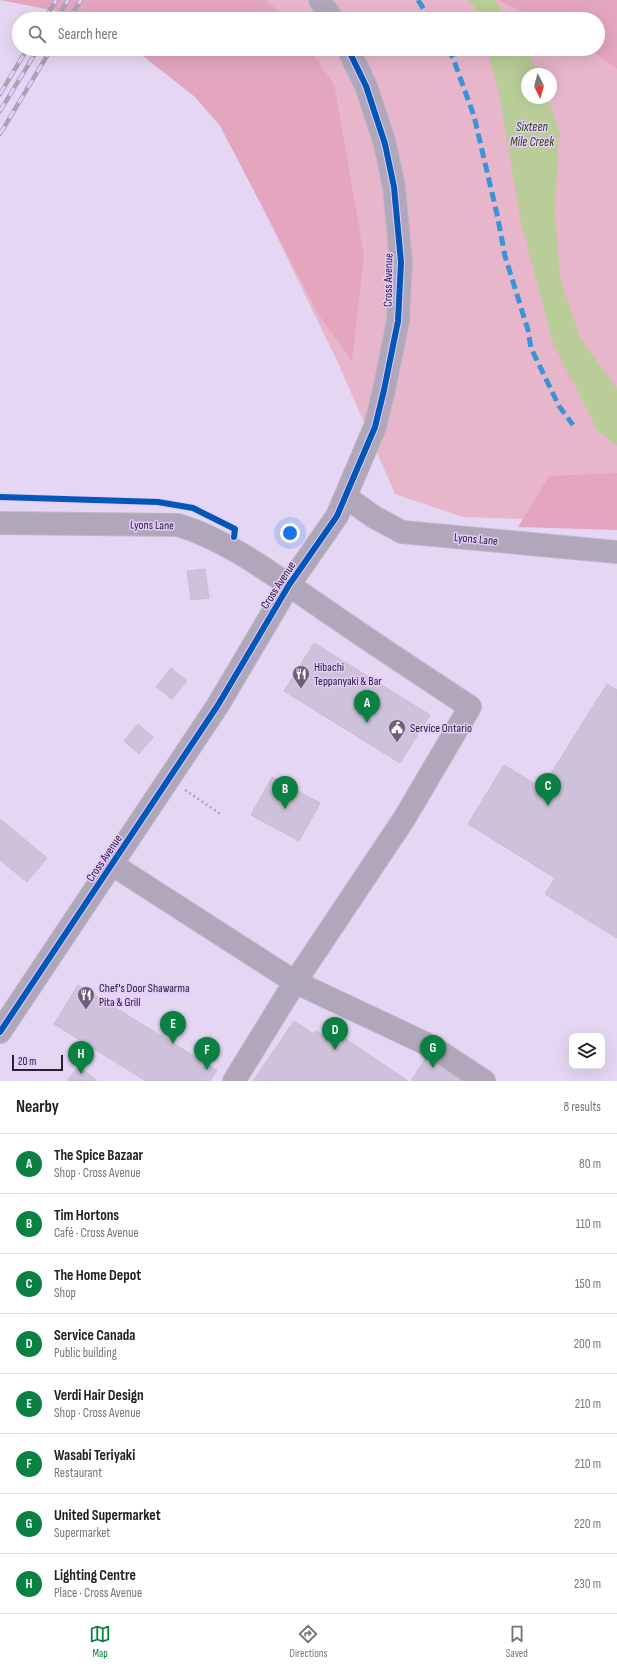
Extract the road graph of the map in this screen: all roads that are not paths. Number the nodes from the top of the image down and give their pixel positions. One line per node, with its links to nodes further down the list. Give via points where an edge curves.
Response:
1 (320, 0): 2 (street)
2 (328, 12)
3 (351, 56): 4 (street, Cross Avenue, via 366,86 385,144 394,187 401,262 398,321 384,390 375,427)
4 (346, 497): 6 (street, Lyons Lane, via 374,517 402,532); 7 (street, Cross Avenue)
5 (0, 523): 7 (street, Lyons Lane, via 178,525 217,541)
6 (617, 552)
7 (289, 585): 8 (street, Cross Avenue, via 218,705); 9 (street, Lyons Lane, via 470,707 404,819)
8 (113, 865): 9 (street); 10 (street, Cross Avenue)
9 (295, 982): 11 (street); 12 (street, via 431,1046)
10 (0, 1032)
11 (234, 1081)
12 (484, 1081)

